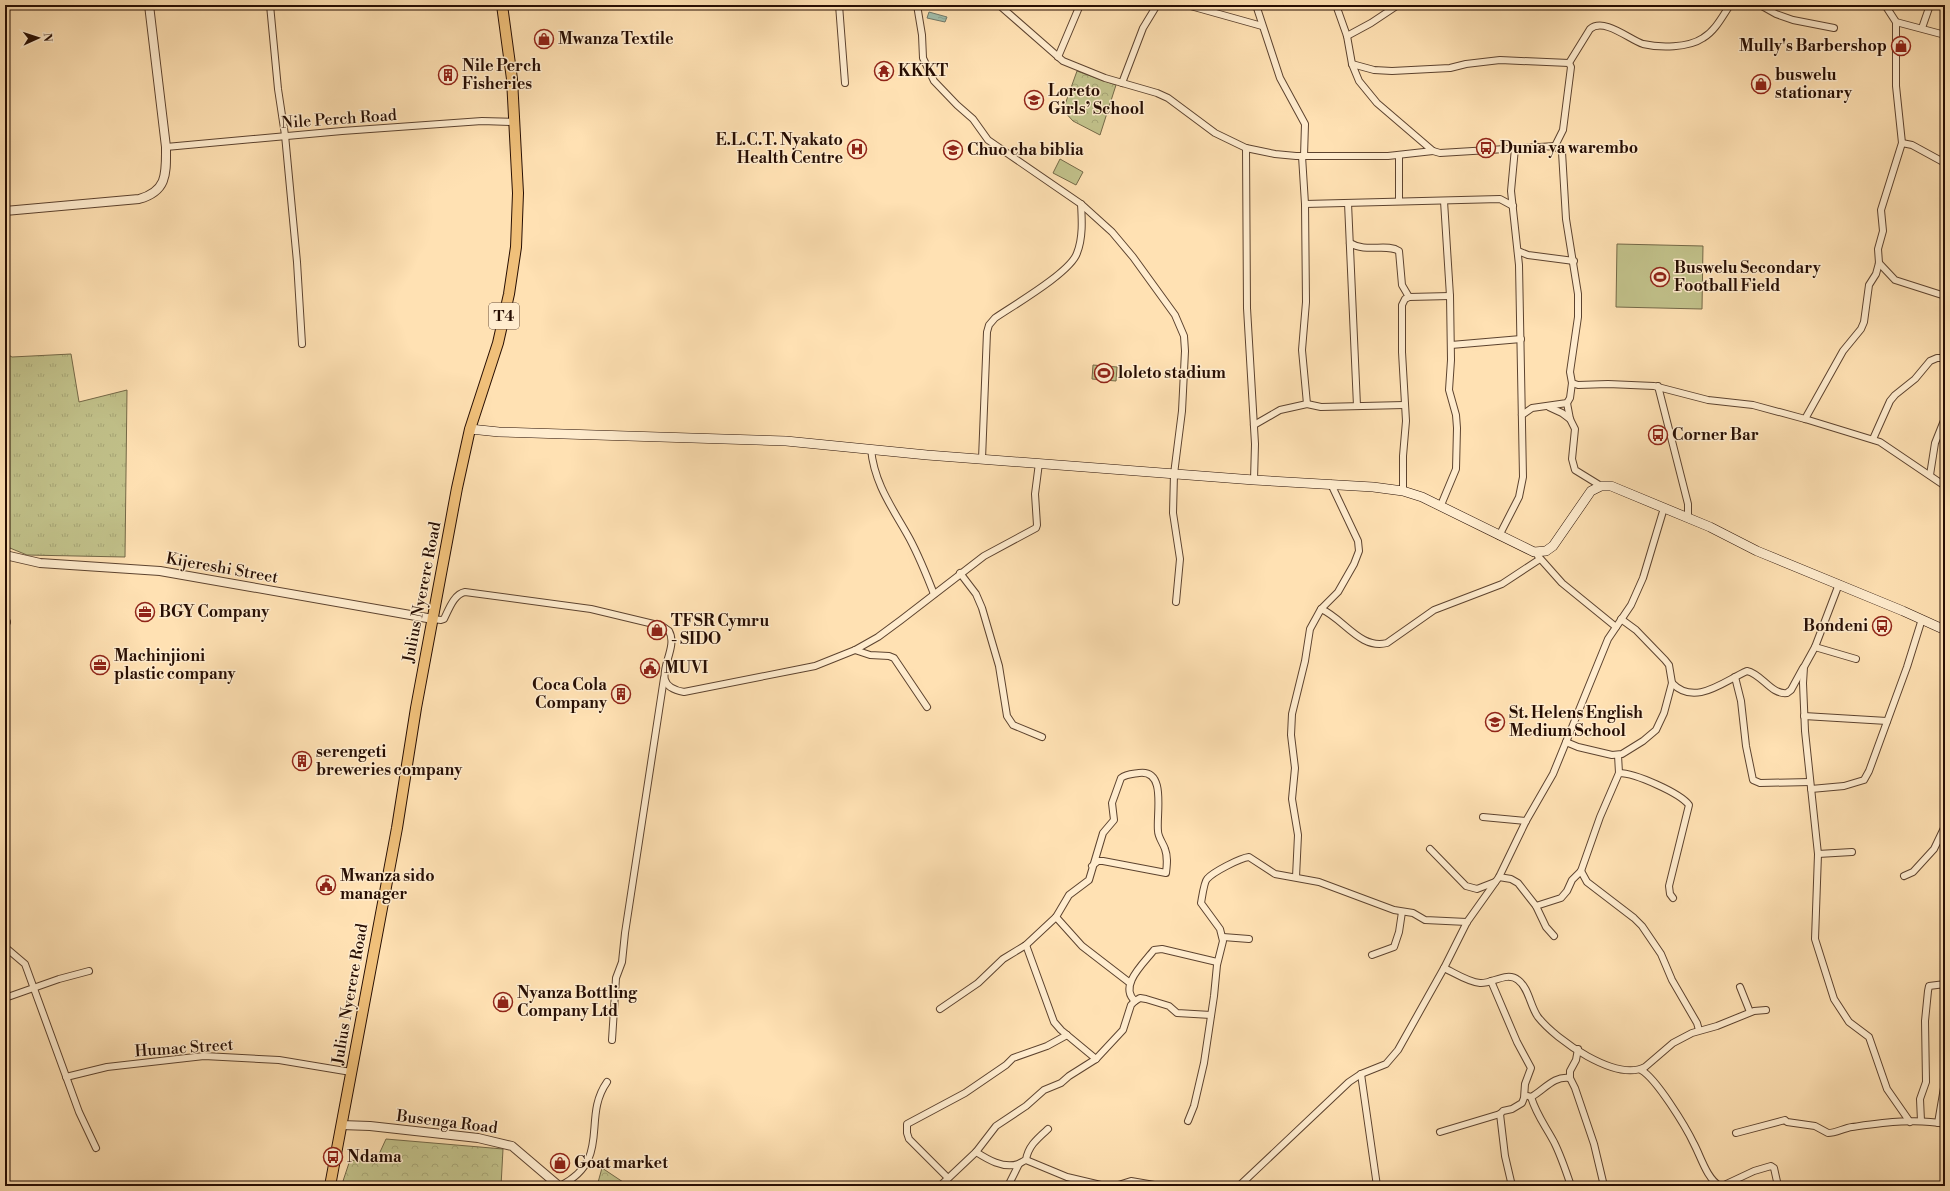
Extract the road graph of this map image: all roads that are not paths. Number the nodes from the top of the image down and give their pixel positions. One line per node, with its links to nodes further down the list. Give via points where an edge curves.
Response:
1 (149, 5): 33 (street)
2 (270, 5): 30 (street)
3 (502, 5): 29 (highway, Julius Nyerere Road / T4, via 512,79)
4 (839, 5): 27 (street)
5 (917, 5): 45 (street, via 923,58 934,81 973,119 988,140)
6 (999, 5): 24 (street)
7 (1080, 5): 24 (street)
8 (1158, 5): 28 (street, via 1144,28)
9 (1187, 5): 19 (street)
10 (1256, 5): 19 (street)
11 (1336, 5): 23 (street)
12 (1398, 5): 23 (street)
13 (1730, 5): 25 (street, via 1708,35 1697,42 1678,46 1643,44 1621,32 1594,26)
14 (1760, 5): 20 (street, via 1794,20)
15 (1880, 5): 17 (street)
16 (1930, 5): 21 (street)
17 (1886, 7): 18 (street)
18 (1896, 22): 21 (street); 31 (street, via 1896,80)
19 (1262, 26): 38 (street, via 1285,88 1305,124)
20 (1834, 28)
21 (1922, 28): 22 (street)
22 (1945, 35)
23 (1347, 36): 26 (street)
24 (1058, 57): 28 (street, via 1073,66)
25 (1569, 63): 26 (street, via 1500,60 1450,68 1392,71 1374,70); 32 (street, via 1571,67 1563,130)
26 (1352, 64): 36 (street, via 1367,93)
27 (845, 83)
28 (1122, 83): 34 (street, via 1168,98 1215,133)
29 (514, 122): 30 (street, Nile Perch Road); 74 (highway, Julius Nyerere Road / T4, via 518,193 516,247 498,343)
30 (285, 135): 33 (street, Nile Perch Road); 57 (street)
31 (1902, 143): 39 (street, via 1912,145); 52 (street, via 1882,210)
32 (1556, 146): 35 (street); 51 (street, via 1560,148 1564,158 1566,220)
33 (166, 148): 48 (street, via 165,178 161,186 149,197)
34 (1246, 148): 38 (street, via 1274,154); 73 (street, via 1247,308)
35 (1515, 148): 36 (street, via 1440,153); 40 (street)
36 (1433, 151): 37 (street)
37 (1399, 155): 38 (street); 42 (street)
38 (1303, 156): 46 (street)
39 (1945, 162)
40 (1511, 191): 41 (street); 47 (street)
41 (1500, 199): 43 (street); 47 (street)
42 (1399, 201): 43 (street); 44 (street)
43 (1444, 201): 53 (street)
44 (1348, 203): 46 (street); 49 (street)
45 (1081, 204): 77 (street, via 1080,242 1073,261 989,325); 79 (street, via 1112,232 1133,257 1175,315 1184,336 1185,368)
46 (1305, 204): 64 (street, via 1306,302 1302,350)
47 (1513, 206): 50 (street)
48 (5, 210)
49 (1350, 243): 55 (street, via 1363,249 1394,248 1399,251 1402,285); 66 (street)
50 (1518, 251): 51 (street, via 1528,256); 56 (street)
51 (1574, 261): 60 (street, via 1578,317 1571,363)
52 (1878, 263): 54 (street, via 1895,280); 70 (street, via 1876,274 1869,285 1861,329 1843,351)
53 (1450, 296): 55 (street); 58 (street)
54 (1945, 296)
55 (1409, 297): 65 (street, via 1404,301 1402,310)
56 (1521, 339): 58 (street); 62 (street)
57 (302, 344)
58 (1451, 345): 86 (street, via 1449,390 1456,415 1456,469)
59 (1945, 358): 75 (street, via 1930,361 1915,379 1895,395)
60 (1572, 383): 61 (street); 63 (street)
61 (1658, 386): 70 (street, via 1708,400 1753,405); 88 (street, via 1688,504)
62 (1522, 398): 68 (street); 69 (street)
63 (1567, 403): 67 (street); 72 (street)
64 (1307, 404): 66 (street, via 1321,407); 73 (street, via 1280,410)
65 (1404, 405): 66 (street); 85 (street, via 1406,421)
66 (1357, 406)
67 (1548, 407): 68 (street); 72 (street, via 1562,412)
68 (1532, 408): 69 (street)
69 (1522, 415): 89 (street, via 1521,490)
70 (1805, 418): 75 (street)
71 (1945, 418): 80 (street, via 1935,443)
72 (1570, 419): 83 (street, via 1575,429 1572,460 1575,470)
73 (1254, 425): 81 (street)
74 (470, 429): 76 (main road, via 786,441); 97 (highway, Julius Nyerere Road / T4)
75 (1873, 439): 80 (street)
76 (871, 449): 77 (main road); 94 (street, via 879,485 907,535)
77 (982, 459): 78 (main road)
78 (1039, 463): 79 (main road); 92 (street, via 1035,494 1036,528 996,548)
79 (1174, 474): 81 (main road); 95 (street, via 1173,513 1180,559)
80 (1930, 475): 84 (street)
81 (1254, 480): 82 (main road)
82 (1331, 484): 85 (main road); 96 (street, via 1358,541 1359,551 1338,592)
83 (1601, 486): 87 (main road, via 1611,486); 91 (main road, via 1591,492 1553,546)
84 (1945, 486)
85 (1403, 491): 86 (main road)
86 (1441, 505): 89 (main road)
87 (1664, 508): 88 (main road); 98 (street, via 1643,578 1631,605)
88 (1688, 518): 93 (main road, via 1757,551)
89 (1499, 536): 91 (main road)
90 (5, 555): 97 (street, Kijereshi Street, via 40,563 160,571)
91 (1537, 555): 96 (street, via 1519,574 1502,584 1440,607 1381,645 1369,643); 100 (street, via 1562,583)
92 (960, 574): 94 (street); 112 (street, via 976,594 982,608 999,666 1007,716 1013,725)
93 (1839, 584): 99 (main road); 102 (street)
94 (934, 594): 103 (street, via 878,637)
95 (1176, 602)
96 (1321, 609): 126 (street, via 1310,629 1291,726 1296,768 1292,799 1298,835)
97 (433, 619): 106 (street, via 444,619 456,597 465,592 591,609 662,626 671,634); 159 (highway, Julius Nyerere Road / T4)
98 (1621, 619): 100 (street); 108 (street, via 1636,630 1669,665)
99 (1922, 619): 101 (main road); 111 (street)
100 (1616, 627): 113 (street, via 1594,670)
101 (1945, 630)
102 (1815, 647): 104 (street); 105 (street)
103 (855, 650): 106 (street, via 815,666 684,692 668,686); 109 (street, via 870,656 894,658)
104 (1856, 659)
105 (1804, 666): 107 (street, via 1792,690 1787,693 1776,692 1751,672 1747,671); 110 (street)
106 (664, 678): 155 (street, via 624,953 616,973)
107 (1735, 678): 108 (street, via 1714,688 1692,694); 116 (street, via 1753,780 1760,783)
108 (1672, 683): 114 (street, via 1664,713 1656,730 1643,741)
109 (926, 707)
110 (1804, 716): 111 (street); 116 (street)
111 (1887, 721): 116 (street, via 1864,780 1844,786)
112 (1042, 737)
113 (1566, 742): 114 (street); 118 (street, via 1553,774)
114 (1618, 755): 115 (street)
115 (1619, 773): 124 (street); 128 (street, via 1646,780 1684,799 1689,805 1669,886)
116 (1810, 786): 122 (street)
117 (1483, 817): 118 (street)
118 (1526, 822): 127 (street)
119 (1945, 826): 125 (street, via 1934,849 1913,872)
120 (1430, 849): 127 (street, via 1466,886 1478,889)
121 (1852, 852): 122 (street)
122 (1818, 854): 170 (street, via 1815,939 1830,990 1849,1022 1864,1031 1871,1039 1887,1089)
123 (1092, 866): 123 (street, via 1098,861 1103,861 1166,873 1167,857 1158,833 1158,793 1155,780 1150,773 1130,774 1121,778 1112,803 1114,820 1103,834); 131 (street, via 1088,880 1069,895)
124 (1581, 872): 129 (street, via 1576,875 1561,898); 153 (street, via 1586,882 1642,926 1661,954)
125 (1904, 876)
126 (1296, 877): 130 (street, via 1330,886); 134 (street, via 1275,874 1249,857 1238,860 1207,879 1201,906 1220,929)
127 (1497, 880): 129 (street, via 1510,879 1518,883); 132 (street)
128 (1673, 898)
129 (1536, 906): 133 (street, via 1546,927)
130 (1402, 912): 132 (street, via 1413,913 1425,920); 138 (street, via 1394,947)
131 (1056, 917): 136 (street); 143 (street, via 1082,946)
132 (1466, 922): 140 (street)
133 (1554, 936)
134 (1223, 937): 135 (street); 139 (street)
135 (1248, 940)
136 (1026, 945): 149 (street, via 1003,959 978,983); 154 (street, via 1051,1016)
137 (5, 947): 145 (street, via 26,964)
138 (1372, 955)
139 (1217, 962): 143 (street, via 1158,949 1154,950); 152 (street)
140 (1444, 968): 142 (street, via 1473,982); 160 (street, via 1398,1050 1386,1064)
141 (88, 971): 145 (street)
142 (1491, 981): 156 (street, via 1507,977 1519,980 1539,1018 1563,1041); 165 (street, via 1531,1068 1525,1084)
143 (1130, 983): 148 (street, via 1130,995)
144 (1945, 984): 169 (street, via 1929,986 1928,991 1925,1021 1926,1082 1920,1099)
145 (34, 987): 147 (street); 161 (street)
146 (1740, 987): 151 (street)
147 (5, 998)
148 (1135, 1001): 152 (street, via 1140,998 1146,999 1169,1006 1177,1013); 157 (street, via 1131,1005 1123,1030)
149 (940, 1009)
150 (1766, 1010): 151 (street)
151 (1750, 1012): 153 (street, via 1717,1026)
152 (1211, 1016): 168 (street, via 1200,1085)
153 (1699, 1030): 158 (street, via 1673,1043)
154 (1067, 1035): 157 (street); 180 (street, via 1040,1049 1012,1058 1006,1065 960,1096 907,1124 906,1133 910,1140)
155 (612, 1040)
156 (1578, 1049): 158 (street, via 1604,1066); 162 (street)
157 (1096, 1059): 177 (street, via 1061,1083 1044,1090 996,1126)
158 (1641, 1070): 193 (street, via 1650,1076 1693,1142 1713,1180)
159 (352, 1072): 161 (street, Humac Street, via 279,1060 204,1056 107,1067); 172 (highway, Julius Nyerere Road / T4)
160 (1360, 1074): 188 (street); 189 (street)
161 (66, 1077): 176 (street)
162 (1570, 1078): 166 (street, via 1566,1077 1549,1084); 192 (street, via 1594,1144)
163 (607, 1082): 182 (street, via 600,1094 588,1162 574,1179)
164 (1945, 1082): 171 (street)
165 (1525, 1093): 166 (street); 167 (street, via 1518,1106)
166 (1531, 1097): 191 (street, via 1536,1113 1561,1156)
167 (1500, 1114): 174 (street); 190 (street)
168 (1188, 1121)
169 (1921, 1121): 170 (street); 171 (street)
170 (1910, 1122): 175 (street, via 1852,1127 1828,1133 1820,1128 1785,1120)
171 (1942, 1124)
172 (341, 1125): 181 (highway, Julius Nyerere Road / T4); 182 (street, Busenga Road, via 478,1138 512,1146)
173 (1048, 1129): 178 (street, via 1034,1142)
174 (1440, 1132)
175 (1736, 1133)
176 (96, 1148)
177 (976, 1152): 179 (street, via 997,1163); 180 (street)
178 (1026, 1160): 179 (street); 185 (street, via 1067,1177)
179 (1019, 1164): 184 (street)
180 (948, 1178): 183 (street)
181 (330, 1186)
182 (559, 1186)
183 (940, 1186)
184 (1008, 1186)
185 (1105, 1186)
186 (1115, 1186): 187 (street, via 1130,1181)
187 (1160, 1186)
188 (1239, 1186)
189 (1377, 1186)
190 (1512, 1186)
191 (1571, 1186)
192 (1604, 1186)
193 (1721, 1186): 194 (street, via 1771,1166 1774,1168)
194 (1778, 1186)

